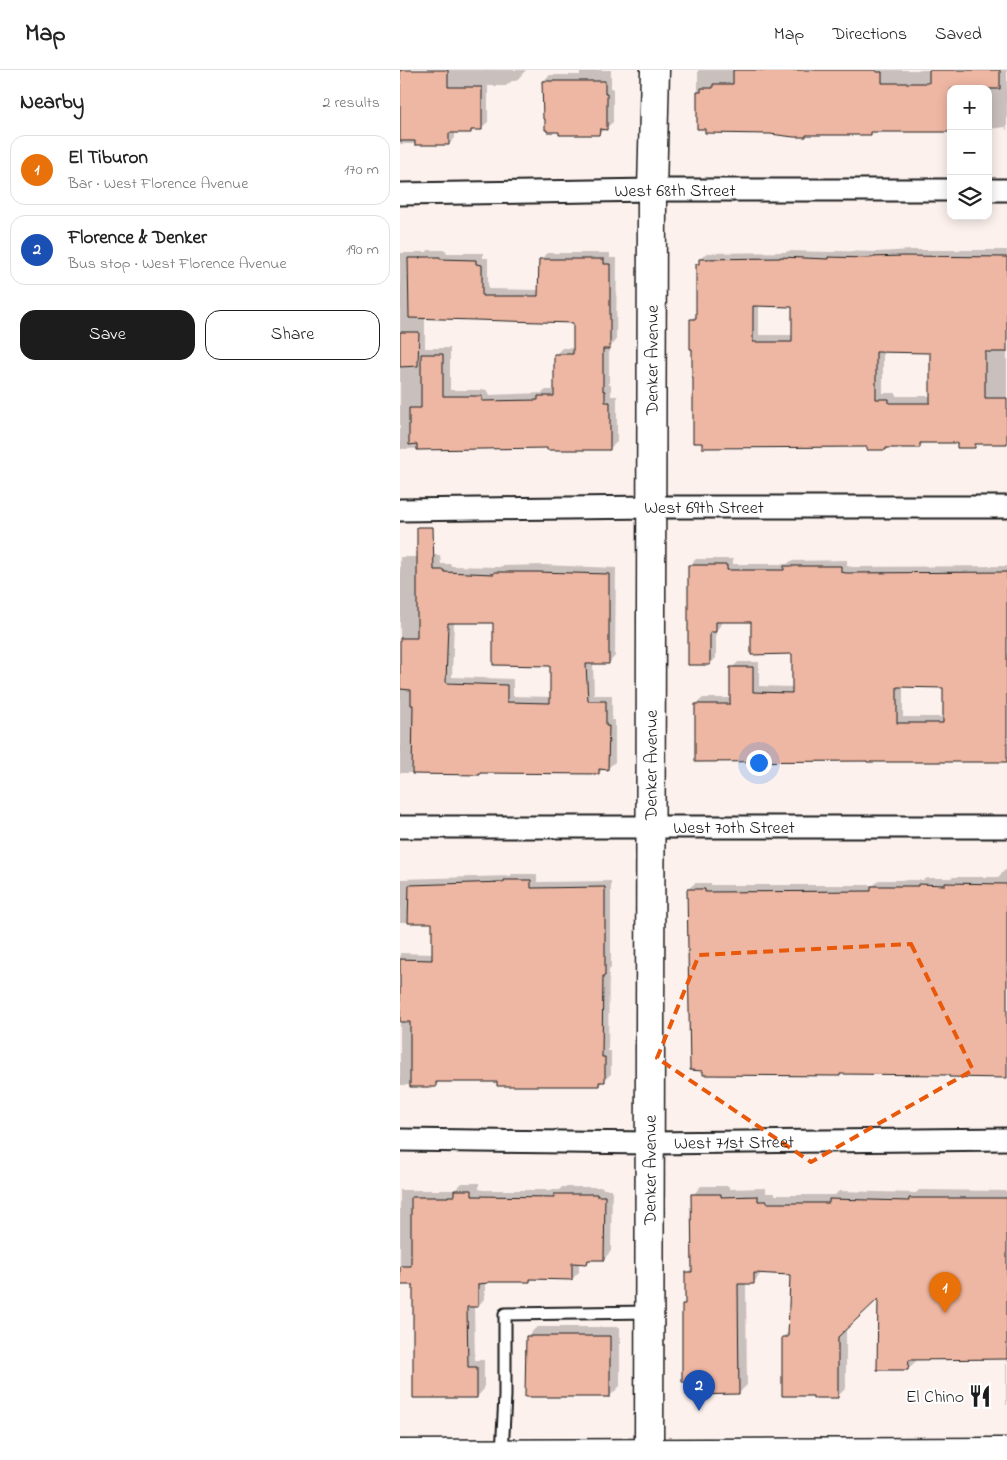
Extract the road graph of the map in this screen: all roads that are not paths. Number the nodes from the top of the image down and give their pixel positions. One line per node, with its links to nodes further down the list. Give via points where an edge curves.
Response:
1 (655, 70): 2 (street, Denker Avenue)
2 (652, 190): 3 (street, West 68th Street); 6 (street, West 68th Street); 7 (street, Denker Avenue)
3 (947, 190)
4 (992, 190): 5 (street)
5 (1007, 190)
6 (400, 194)
7 (652, 507): 8 (street, West 69th Street); 9 (street, West 69th Street); 11 (street, Denker Avenue)
8 (1007, 507)
9 (400, 510)
10 (400, 827): 11 (street, West 70th Street)
11 (650, 827): 12 (street, West 70th Street); 15 (street, Denker Avenue)
12 (1007, 827)
13 (1007, 1139): 15 (street, West 71st Street)
14 (400, 1140): 15 (street, West 71st Street)
15 (650, 1143): 16 (street, Denker Avenue)
16 (650, 1312): 19 (lane, via 505,1314); 20 (street, Denker Avenue)
17 (1007, 1452): 21 (street)
18 (400, 1454): 19 (street)
19 (502, 1454): 20 (street)
20 (649, 1456): 21 (street)
21 (738, 1456)

